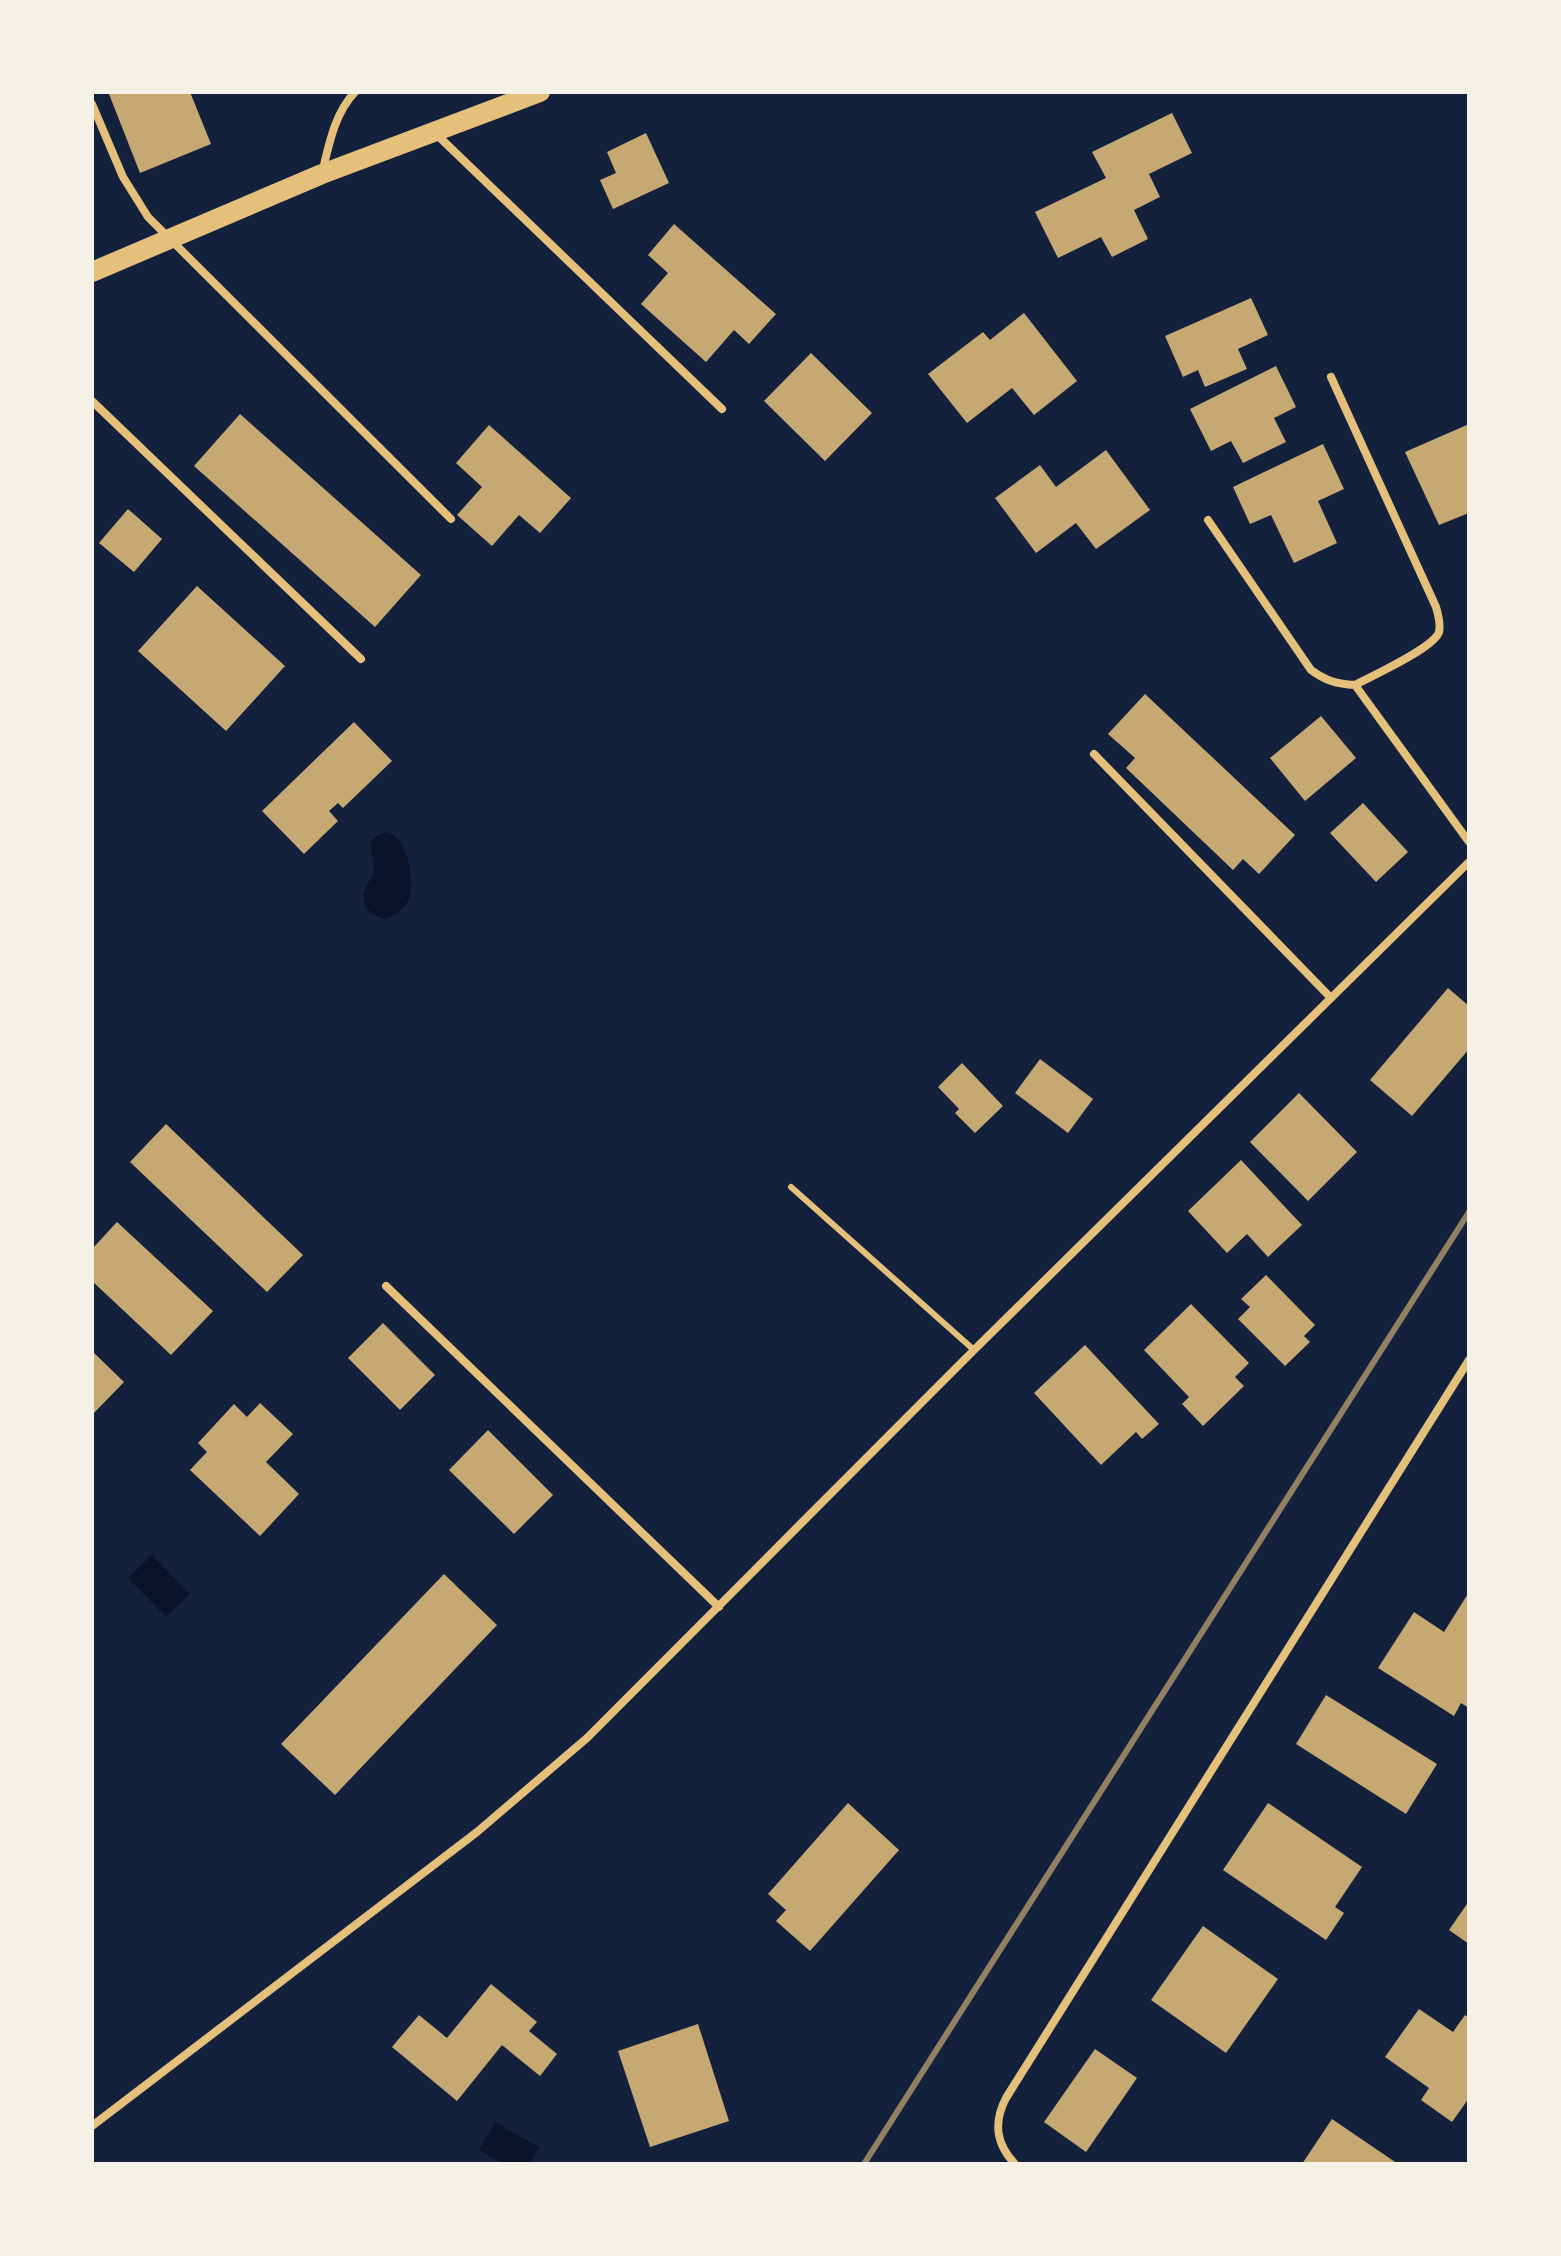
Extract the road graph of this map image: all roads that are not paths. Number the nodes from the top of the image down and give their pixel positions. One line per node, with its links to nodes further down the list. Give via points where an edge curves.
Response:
1 (355, 92): 5 (street, via 337,120)
2 (540, 92): 4 (main road)
3 (92, 104): 6 (street, via 129,190)
4 (434, 132): 5 (main road); 10 (street)
5 (322, 174): 6 (main road)
6 (169, 240): 7 (main road); 11 (street)
7 (92, 272)
8 (1331, 377): 14 (street, via 1440,622 1439,633 1423,648)
9 (92, 401): 13 (street)
10 (722, 409)
11 (451, 519)
12 (1208, 520): 14 (street, via 1311,670 1324,680)
13 (361, 659)
14 (1355, 685): 16 (street)
15 (1094, 754): 18 (street)
16 (1469, 842)
17 (1469, 862): 18 (street)
18 (1331, 998): 21 (street)
19 (791, 1187): 21 (lane)
20 (386, 1286): 23 (street)
21 (974, 1350): 23 (street)
22 (1469, 1360): 25 (street, via 1006,2098 998,2117 999,2138)
23 (719, 1607): 24 (street, via 514,1802)
24 (92, 2126)
25 (1015, 2164)

